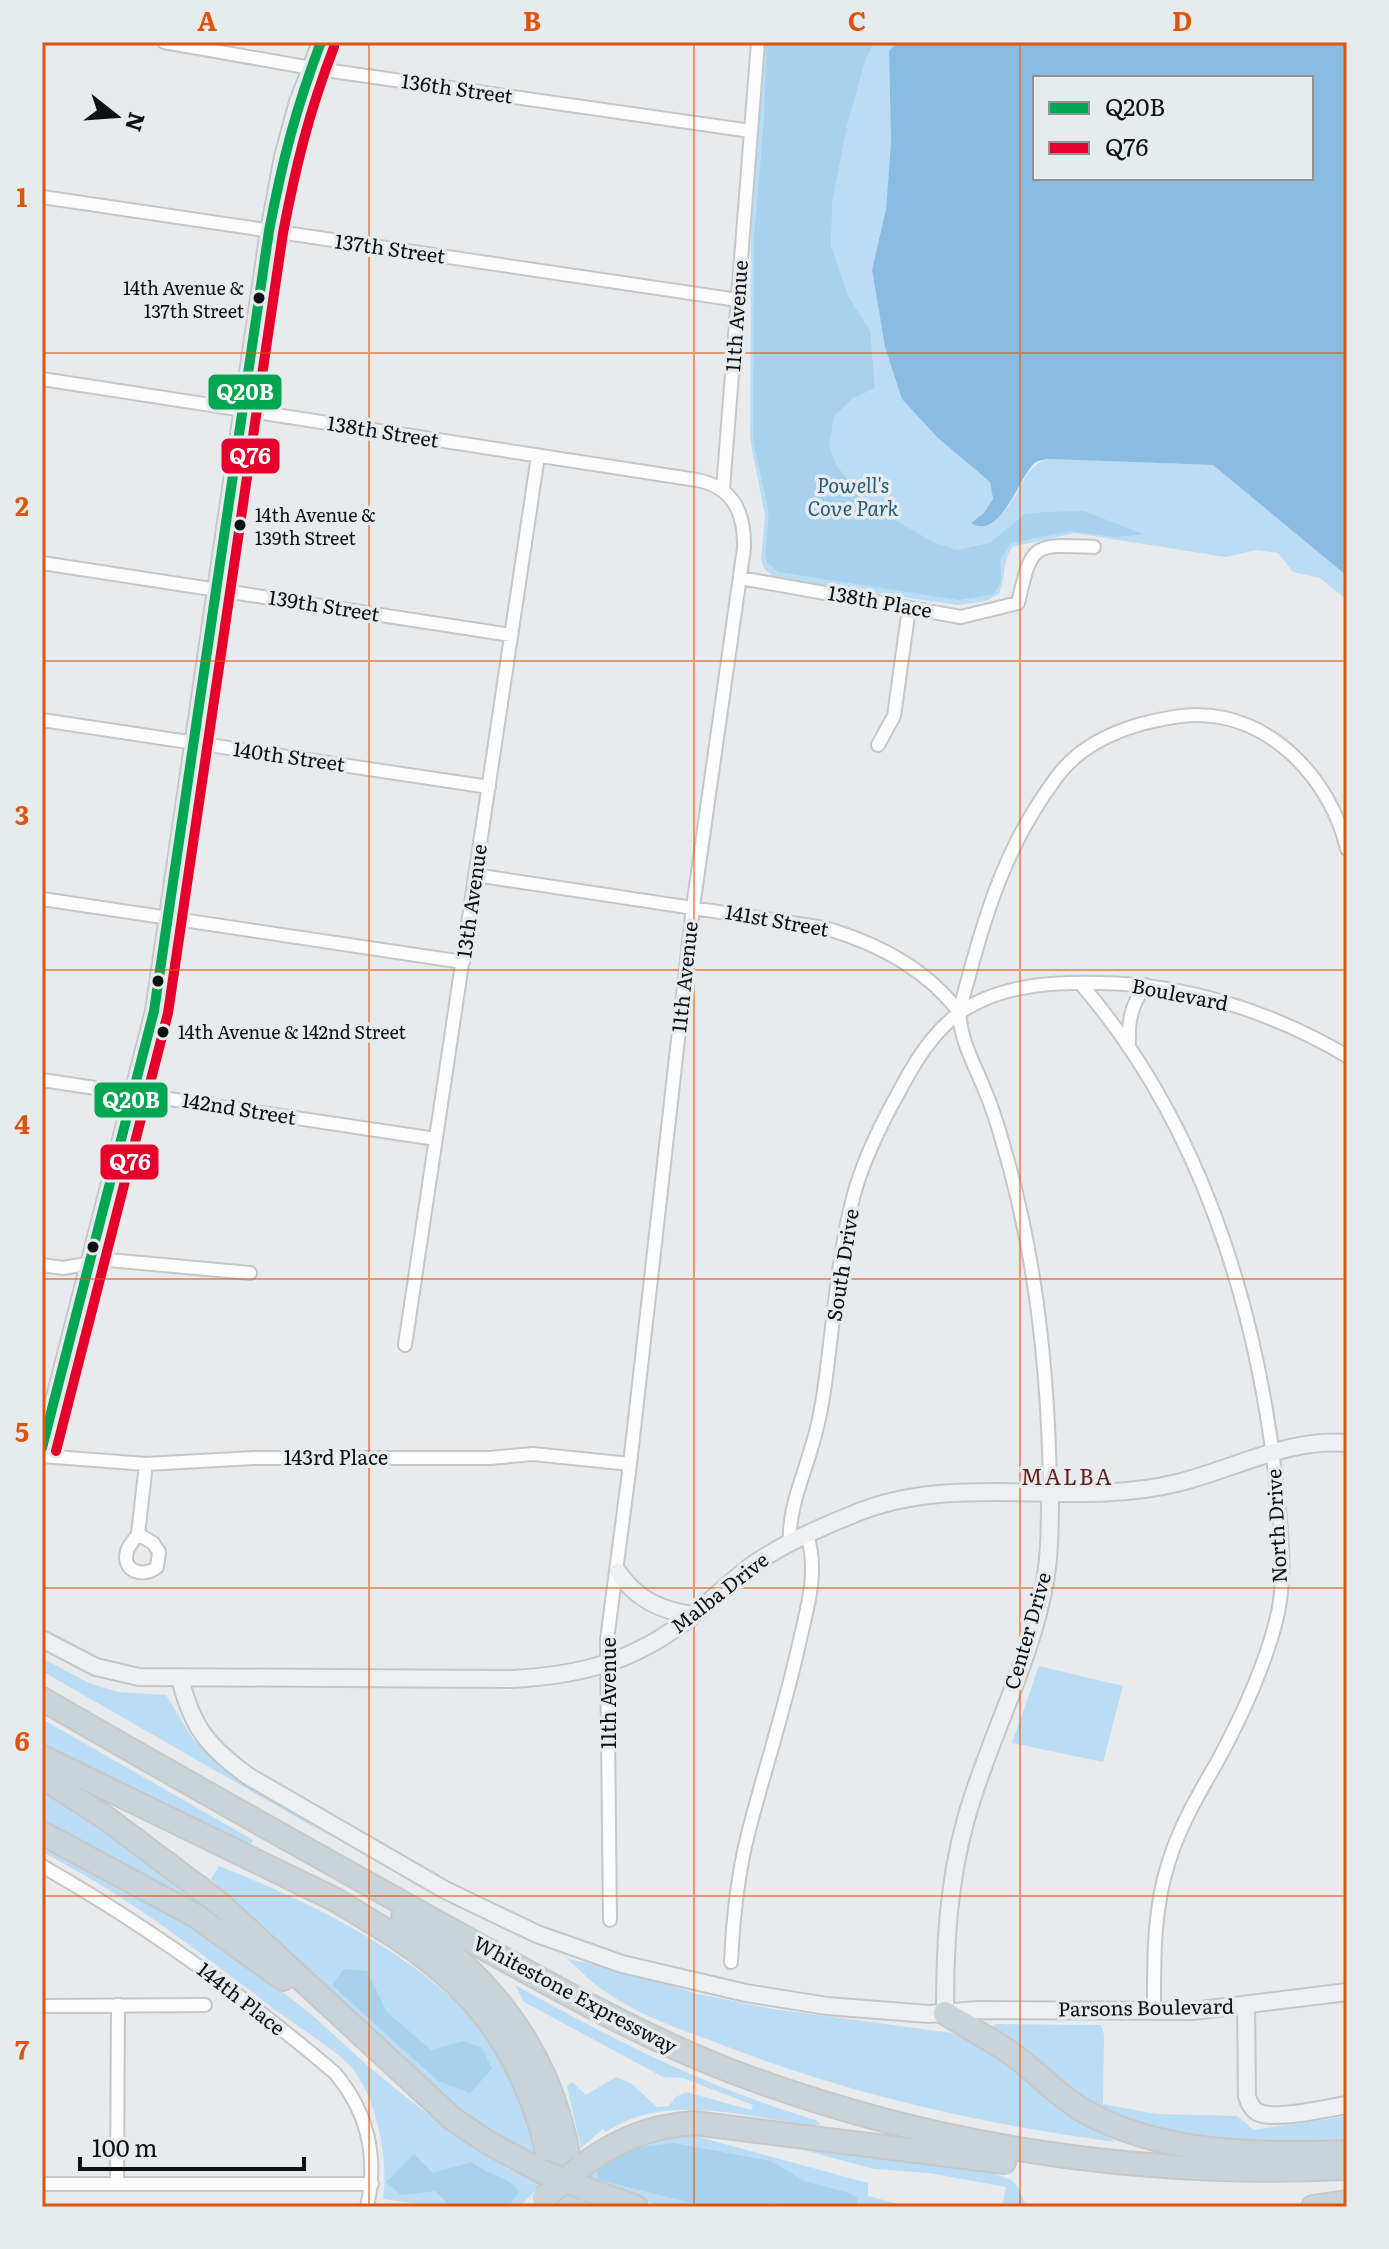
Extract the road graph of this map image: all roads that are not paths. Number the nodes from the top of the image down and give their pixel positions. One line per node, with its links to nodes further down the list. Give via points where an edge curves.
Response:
1 (164, 42): 4 (street, 136th Street)
2 (321, 42): 4 (street)
3 (758, 42): 5 (street, 11th Avenue)
4 (311, 68): 5 (street, 136th Street); 7 (street, via 283,157)
5 (751, 131): 8 (street, 11th Avenue)
6 (42, 197): 7 (street, 137th Street)
7 (269, 231): 8 (street, 137th Street); 10 (street)
8 (738, 300): 12 (street, 11th Avenue)
9 (42, 379): 10 (street, 138th Street)
10 (243, 410): 11 (street, 138th Street); 16 (street)
11 (538, 456): 12 (street, 138th Street, via 697,480); 18 (street, 13th Avenue)
12 (723, 489): 15 (street, 11th Avenue, via 742,519)
13 (1094, 547): 17 (street, 138th Place, via 1039,549 1028,561 1018,603 961,617)
14 (42, 563): 16 (street, 139th Street)
15 (740, 578): 17 (street, 138th Place); 26 (street, 11th Avenue)
16 (216, 589): 18 (street, 139th Street); 20 (street)
17 (909, 608): 21 (street, via 894,716)
18 (511, 635): 22 (street, 13th Avenue)
19 (42, 720): 20 (street, 140th Street)
20 (193, 742): 22 (street, 140th Street); 27 (street)
21 (878, 745)
22 (489, 787): 24 (street, 13th Avenue)
23 (1347, 849): 31 (street, via 1330,801 1312,774 1265,735 1196,715 1121,730 1074,758 1023,831 993,894)
24 (475, 875): 26 (street, 141st Street); 28 (street, 13th Avenue)
25 (42, 899): 27 (street)
26 (693, 907): 31 (street, 141st Street, via 847,934 919,972); 46 (street, 11th Avenue)
27 (167, 918): 28 (street); 35 (street, via 154,1011)
28 (463, 962): 36 (street, 13th Avenue)
29 (1080, 983): 30 (street, Boulevard); 31 (street, Boulevard, via 1013,990); 32 (street, North Drive)
30 (1145, 985): 32 (street, via 1128,1019); 33 (street, Boulevard, via 1242,1008)
31 (959, 1012): 47 (street, Center Drive, via 965,1046 998,1127 1030,1254 1045,1366); 50 (street, South Drive, via 912,1068 875,1136 857,1186 821,1410 795,1498)
32 (1129, 1043): 43 (street, North Drive, via 1172,1120 1210,1206 1250,1332)
33 (1347, 1056)
34 (42, 1080): 35 (street, 142nd Street)
35 (134, 1093): 36 (street, 142nd Street); 37 (street)
36 (436, 1139): 40 (street, 13th Avenue)
37 (90, 1264): 38 (street); 39 (street, via 109,1260); 42 (street)
38 (42, 1265)
39 (250, 1273)
40 (405, 1345)
41 (1347, 1443): 43 (street, Malba Drive, via 1315,1443)
42 (42, 1448)
43 (1272, 1453): 47 (street, Malba Drive, via 1177,1483); 69 (street, North Drive, via 1282,1534 1276,1624 1257,1681 1168,1864 1154,1933)
44 (42, 1456): 45 (street, 143rd Place)
45 (146, 1464): 46 (street, 143rd Place, via 533,1454); 48 (street)
46 (630, 1464): 51 (street, 11th Avenue)
47 (1050, 1495): 49 (street, Malba Drive, via 926,1494 870,1508); 70 (street, Center Drive, via 1039,1609 955,1863 946,1928)
48 (138, 1534)
49 (807, 1535): 50 (street, Malba Drive); 63 (street, via 811,1592 741,1865)
50 (790, 1543): 52 (street, Malba Drive, via 755,1563)
51 (618, 1572): 52 (street, via 646,1601); 54 (street, 11th Avenue)
52 (693, 1615): 54 (street, Malba Drive, via 648,1647)
53 (42, 1639): 55 (street, Malba Drive, via 106,1671)
54 (608, 1665): 55 (street, Malba Drive, via 513,1679); 62 (street, 11th Avenue)
55 (180, 1678): 70 (street, Parsons Boulevard, via 197,1727 248,1776 445,1890 537,1934 622,1964 746,1993 827,2006)
56 (42, 1699): 59 (highway, Whitestone Expressway)
57 (42, 1757): 81 (highway, via 318,1891 387,1932 453,1981 494,2028 526,2086 542,2134)
58 (42, 1777): 71 (highway, via 128,1833 218,1902)
59 (219, 1802): 75 (highway, Whitestone Expressway, via 597,2010 733,2071 862,2114 968,2141 1075,2160); 79 (highway, via 415,1925 491,1990 525,2037 548,2084)
60 (42, 1833): 71 (highway, via 205,1921)
61 (42, 1866): 78 (street, 144th Place, via 161,1938 335,2073 366,2125)
62 (610, 1920)
63 (731, 1962)
64 (1347, 1992): 67 (street, Parsons Boulevard)
65 (118, 2005): 66 (street); 68 (street); 76 (street)
66 (205, 2005)
67 (1246, 2005): 69 (street, Parsons Boulevard); 72 (street, via 1247,2096 1255,2110 1273,2115)
68 (42, 2006)
69 (1154, 2011): 70 (street, Parsons Boulevard)
70 (945, 2013): 73 (highway, via 1013,2055 1076,2106 1129,2132 1205,2147)
71 (412, 2084): 79 (highway, bridge, via 475,2135)
72 (1347, 2105)
73 (1347, 2152)
74 (1347, 2168): 75 (highway, Whitestone Expressway)
75 (1185, 2169): 81 (highway, bridge, via 1034,2165 694,2123 634,2134 608,2147)
76 (117, 2183): 77 (street); 78 (street)
77 (42, 2184)
78 (372, 2184): 82 (street)
79 (579, 2198): 83 (highway)
80 (1347, 2202): 84 (highway)
81 (544, 2204)
82 (367, 2207)
83 (636, 2207)
84 (1313, 2207)

